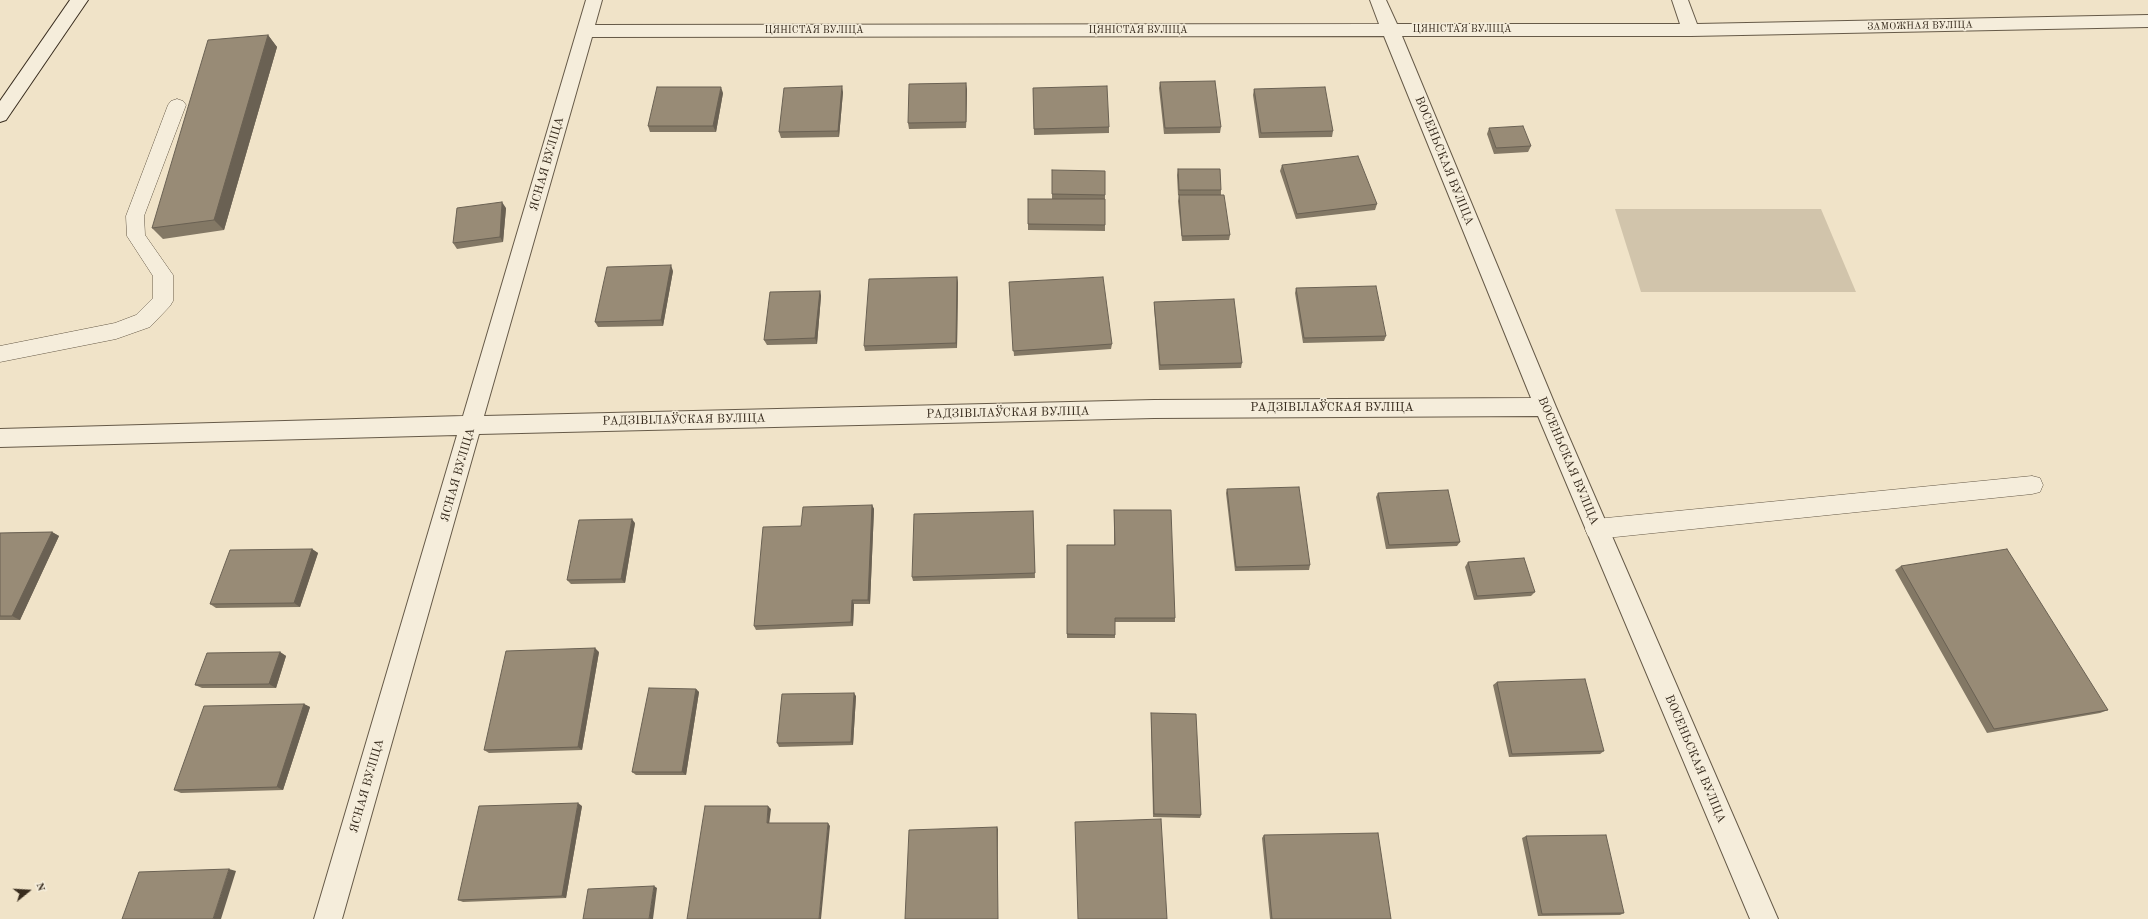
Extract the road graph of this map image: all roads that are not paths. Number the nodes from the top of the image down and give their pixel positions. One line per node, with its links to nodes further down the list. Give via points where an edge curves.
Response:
1 (79, 0): 10 (street)
2 (594, 0): 8 (street, ЯСНАЯ ВУЛІЦА)
3 (1378, 0): 6 (street, ВОСЕНЬСКАЯ ВУЛІЦА)
4 (1680, 0): 7 (street)
5 (2148, 21): 7 (street, ЗАМОЖНАЯ ВУЛІЦА)
6 (1390, 29): 7 (street, ЦЯНІСТАЯ ВУЛІЦА); 8 (street, ЦЯНІСТАЯ ВУЛІЦА); 12 (street, ВОСЕНЬСКАЯ ВУЛІЦА)
7 (1691, 30)
8 (586, 31): 13 (street, ЯСНАЯ ВУЛІЦА)
9 (178, 105): 11 (lane, via 135,216 136,236 163,275 163,302 143,321 116,331)
10 (0, 115)
11 (0, 354)
12 (1545, 407): 13 (street, РАДЗІВІЛАЎСКАЯ ВУЛІЦА, via 1154,409); 16 (street, ВОСЕНЬСКАЯ ВУЛІЦА)
13 (472, 424): 14 (street, РАДЗІВІЛАЎСКАЯ ВУЛІЦА); 17 (street, ЯСНАЯ ВУЛІЦА)
14 (0, 438)
15 (2032, 485): 16 (lane)
16 (1596, 529): 18 (street, ВОСЕНЬСКАЯ ВУЛІЦА)
17 (328, 919)
18 (1764, 919)

